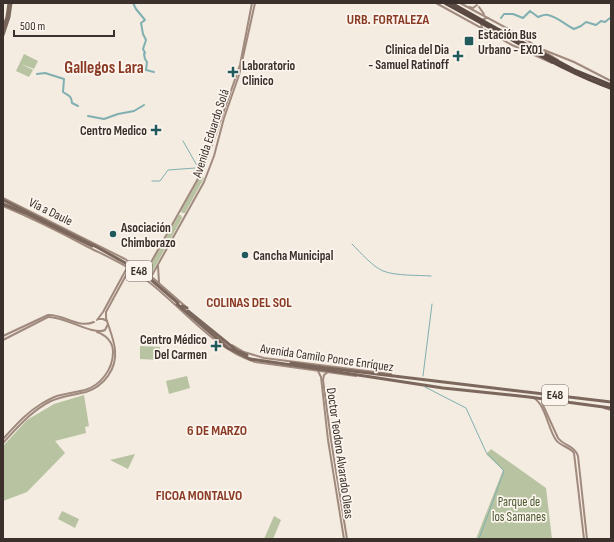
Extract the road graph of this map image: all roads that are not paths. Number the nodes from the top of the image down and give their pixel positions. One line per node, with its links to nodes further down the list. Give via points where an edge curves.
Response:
1 (10, 3): 10 (main road); 13 (main road, via 9,17)
2 (436, 3): 8 (main road)
3 (446, 3): 12 (highway, bridge)
4 (451, 3): 12 (highway, bridge)
5 (460, 3): 7 (main road)
6 (253, 4): 25 (main road, Avenida Eduardo Solá, via 242,63 210,167); 29 (main road, Avenida Eduardo Solá, via 240,63 207,161)
7 (466, 6): 8 (main road, via 468,14); 9 (main road); 9 (main road, via 478,6)
8 (461, 17): 11 (main road)
9 (490, 19): 11 (main road, via 484,19 482,22); 14 (main road)
10 (3, 29)
11 (484, 30): 16 (main road)
12 (499, 31): 15 (highway); 16 (highway)
13 (3, 35)
14 (543, 50): 15 (main road); 17 (main road, via 590,70)
15 (567, 66): 17 (highway)
16 (561, 67): 17 (highway, via 588,80)
17 (611, 84)
18 (3, 199): 20 (main road, Vía a Daule / E48); 21 (main road, Vía a Daule / E48)
19 (3, 205): 20 (main road, Vía a Daule / E48); 21 (main road, Vía a Daule / E48)
20 (79, 239): 21 (main road, Vía a Daule / E48)
21 (89, 243): 22 (main road, Avenida Camilo Ponce Enríquez / E48); 23 (main road, Avenida Camilo Ponce Enríquez / E48); 36 (main road, Avenida Camilo Ponce Enríquez / E48, bridge, via 135,270)
22 (123, 258): 23 (main road, via 124,262); 24 (main road, Avenida Camilo Ponce Enríquez / E48)
23 (121, 263): 26 (main road, Avenida Camilo Ponce Enríquez / E48)
24 (132, 264): 26 (main road); 27 (main road, Avenida Camilo Ponce Enríquez / E48)
25 (158, 265): 30 (main road, Avenida Eduardo Solá); 33 (main road)
26 (128, 267): 28 (main road, Avenida Camilo Ponce Enríquez / E48); 35 (main road)
27 (138, 267): 28 (main road); 29 (main road, Avenida Camilo Ponce Enríquez / E48)
28 (135, 272): 31 (main road, Avenida Camilo Ponce Enríquez / E48)
29 (145, 272): 30 (main road, Avenida Camilo Ponce Enríquez / E48); 31 (main road, Avenida Eduardo Solá)
30 (151, 276): 32 (main road, Avenida Eduardo Solá); 33 (main road, Avenida Camilo Ponce Enríquez / E48)
31 (143, 277): 32 (main road, Avenida Camilo Ponce Enríquez / E48)
32 (148, 282): 34 (main road, Avenida Camilo Ponce Enríquez / E48)
33 (160, 284): 34 (main road, via 157,286); 38 (main road, Avenida Camilo Ponce Enríquez / E48)
34 (158, 290): 40 (main road, Avenida Camilo Ponce Enríquez / E48)
35 (116, 292): 41 (main road); 43 (main road, via 106,312)
36 (177, 304): 37 (main road, Avenida Camilo Ponce Enríquez / E48); 38 (main road, Avenida Camilo Ponce Enríquez / E48)
37 (182, 306): 38 (main road); 40 (main road, Avenida Camilo Ponce Enríquez / E48)
38 (186, 309): 39 (main road, Avenida Camilo Ponce Enríquez / E48); 40 (main road); 40 (main road, Avenida Camilo Ponce Enríquez / E48)
39 (192, 312): 40 (main road); 50 (main road, Avenida Camilo Ponce Enríquez / E48, via 237,348 252,355)
40 (190, 317): 47 (main road, Avenida Camilo Ponce Enríquez / E48); 48 (main road, Avenida Camilo Ponce Enríquez / E48); 49 (main road, Avenida Camilo Ponce Enríquez / E48)
41 (97, 320): 42 (main road); 43 (main road, via 103,319)
42 (94, 322): 44 (main road, via 92,327); 45 (main road, via 83,324 48,315)
43 (108, 323): 44 (main road, via 105,330); 71 (main road, via 115,357 105,380 93,389 42,406 26,418)
44 (96, 332): 46 (main road, via 50,317); 70 (main road, via 107,338 112,349 110,366 102,379 89,388 56,396 38,406)
45 (3, 336)
46 (3, 340)
47 (234, 352): 48 (main road); 49 (main road, Avenida Camilo Ponce Enríquez / E48)
48 (238, 356): 52 (main road, Avenida Camilo Ponce Enríquez / E48, via 254,362)
49 (251, 358): 57 (main road, Avenida Camilo Ponce Enríquez / E48, bridge)
50 (277, 359): 51 (main road, Avenida Camilo Ponce Enríquez / E48); 52 (main road)
51 (291, 361): 53 (main road); 54 (main road, Avenida Camilo Ponce Enríquez / E48)
52 (276, 365): 53 (main road, Avenida Camilo Ponce Enríquez / E48)
53 (290, 367): 56 (main road, Avenida Camilo Ponce Enríquez / E48)
54 (339, 367): 55 (main road); 58 (main road); 60 (main road, Avenida Camilo Ponce Enríquez / E48)
55 (332, 368): 57 (main road, Avenida Camilo Ponce Enríquez / E48); 58 (main road, Avenida Camilo Ponce Enríquez / E48)
56 (308, 369): 57 (main road)
57 (318, 369): 59 (main road, Avenida Camilo Ponce Enríquez / E48); 61 (main road, Avenida Camilo Ponce Enríquez / E48); 72 (main road, Doctor Teodoro Alvarado Oleas)
58 (346, 370): 60 (main road, Avenida Camilo Ponce Enríquez / E48)
59 (328, 372): 61 (main road, Avenida Camilo Ponce Enríquez / E48); 72 (main road, Doctor Teodoro Alvarado Oleas, via 323,380)
60 (407, 378): 62 (main road, Avenida Camilo Ponce Enríquez / E48)
61 (393, 380): 64 (main road, Avenida Camilo Ponce Enríquez / E48)
62 (443, 381): 63 (main road, Avenida Camilo Ponce Enríquez / E48); 64 (main road)
63 (453, 382): 65 (main road, via 450,385); 68 (main road, Avenida Camilo Ponce Enríquez / E48)
64 (443, 388): 65 (main road, Avenida Camilo Ponce Enríquez / E48)
65 (452, 389): 66 (main road, Avenida Camilo Ponce Enríquez / E48)
66 (533, 398): 67 (main road, Avenida Camilo Ponce Enríquez / E48); 73 (main road, via 539,402 556,440 574,453)
67 (546, 400): 69 (main road, Avenida Camilo Ponce Enríquez / E48); 73 (main road, via 542,404 558,438 574,448 578,456)
68 (611, 402)
69 (611, 409)
70 (3, 439)
71 (3, 443)
72 (346, 539)
73 (586, 539)

